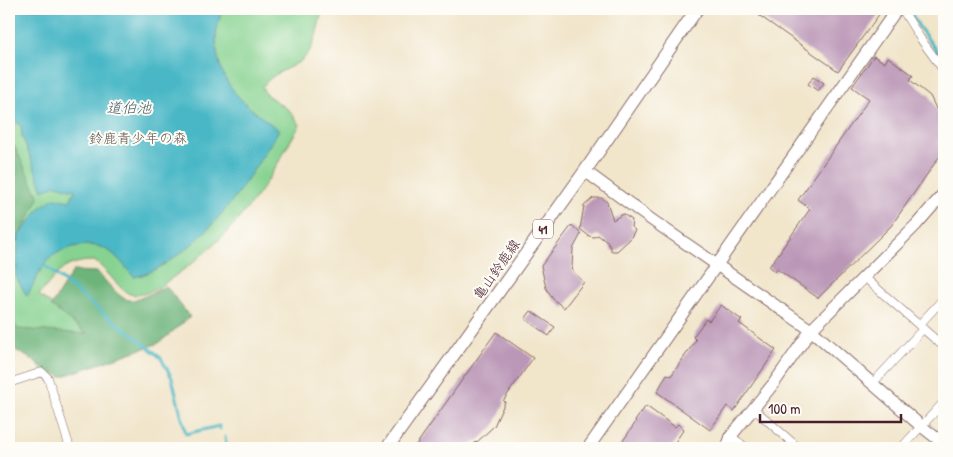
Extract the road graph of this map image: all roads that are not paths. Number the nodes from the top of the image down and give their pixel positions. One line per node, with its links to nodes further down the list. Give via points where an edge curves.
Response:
1 (697, 9): 5 (main road, 亀山鈴鹿線 / 41)
2 (897, 9): 7 (street)
3 (902, 9): 4 (street)
4 (944, 71)
5 (585, 171): 7 (street); 22 (main road, 亀山鈴鹿線 / 41)
6 (944, 193): 8 (street)
7 (717, 265): 11 (street); 23 (street)
8 (864, 277): 10 (street); 11 (street)
9 (944, 298): 10 (street)
10 (921, 327): 12 (street); 14 (street)
11 (811, 330): 14 (street); 16 (street)
12 (944, 347)
13 (9, 384): 21 (street, via 42,372 48,378)
14 (872, 384): 17 (street)
15 (944, 402): 17 (street)
16 (754, 409): 18 (street); 19 (street)
17 (921, 426): 20 (street); 26 (street)
18 (732, 436): 24 (street); 25 (street)
19 (794, 444)
20 (944, 444)
21 (70, 448)
22 (387, 448)
23 (588, 448)
24 (727, 448)
25 (746, 448)
26 (901, 448)

